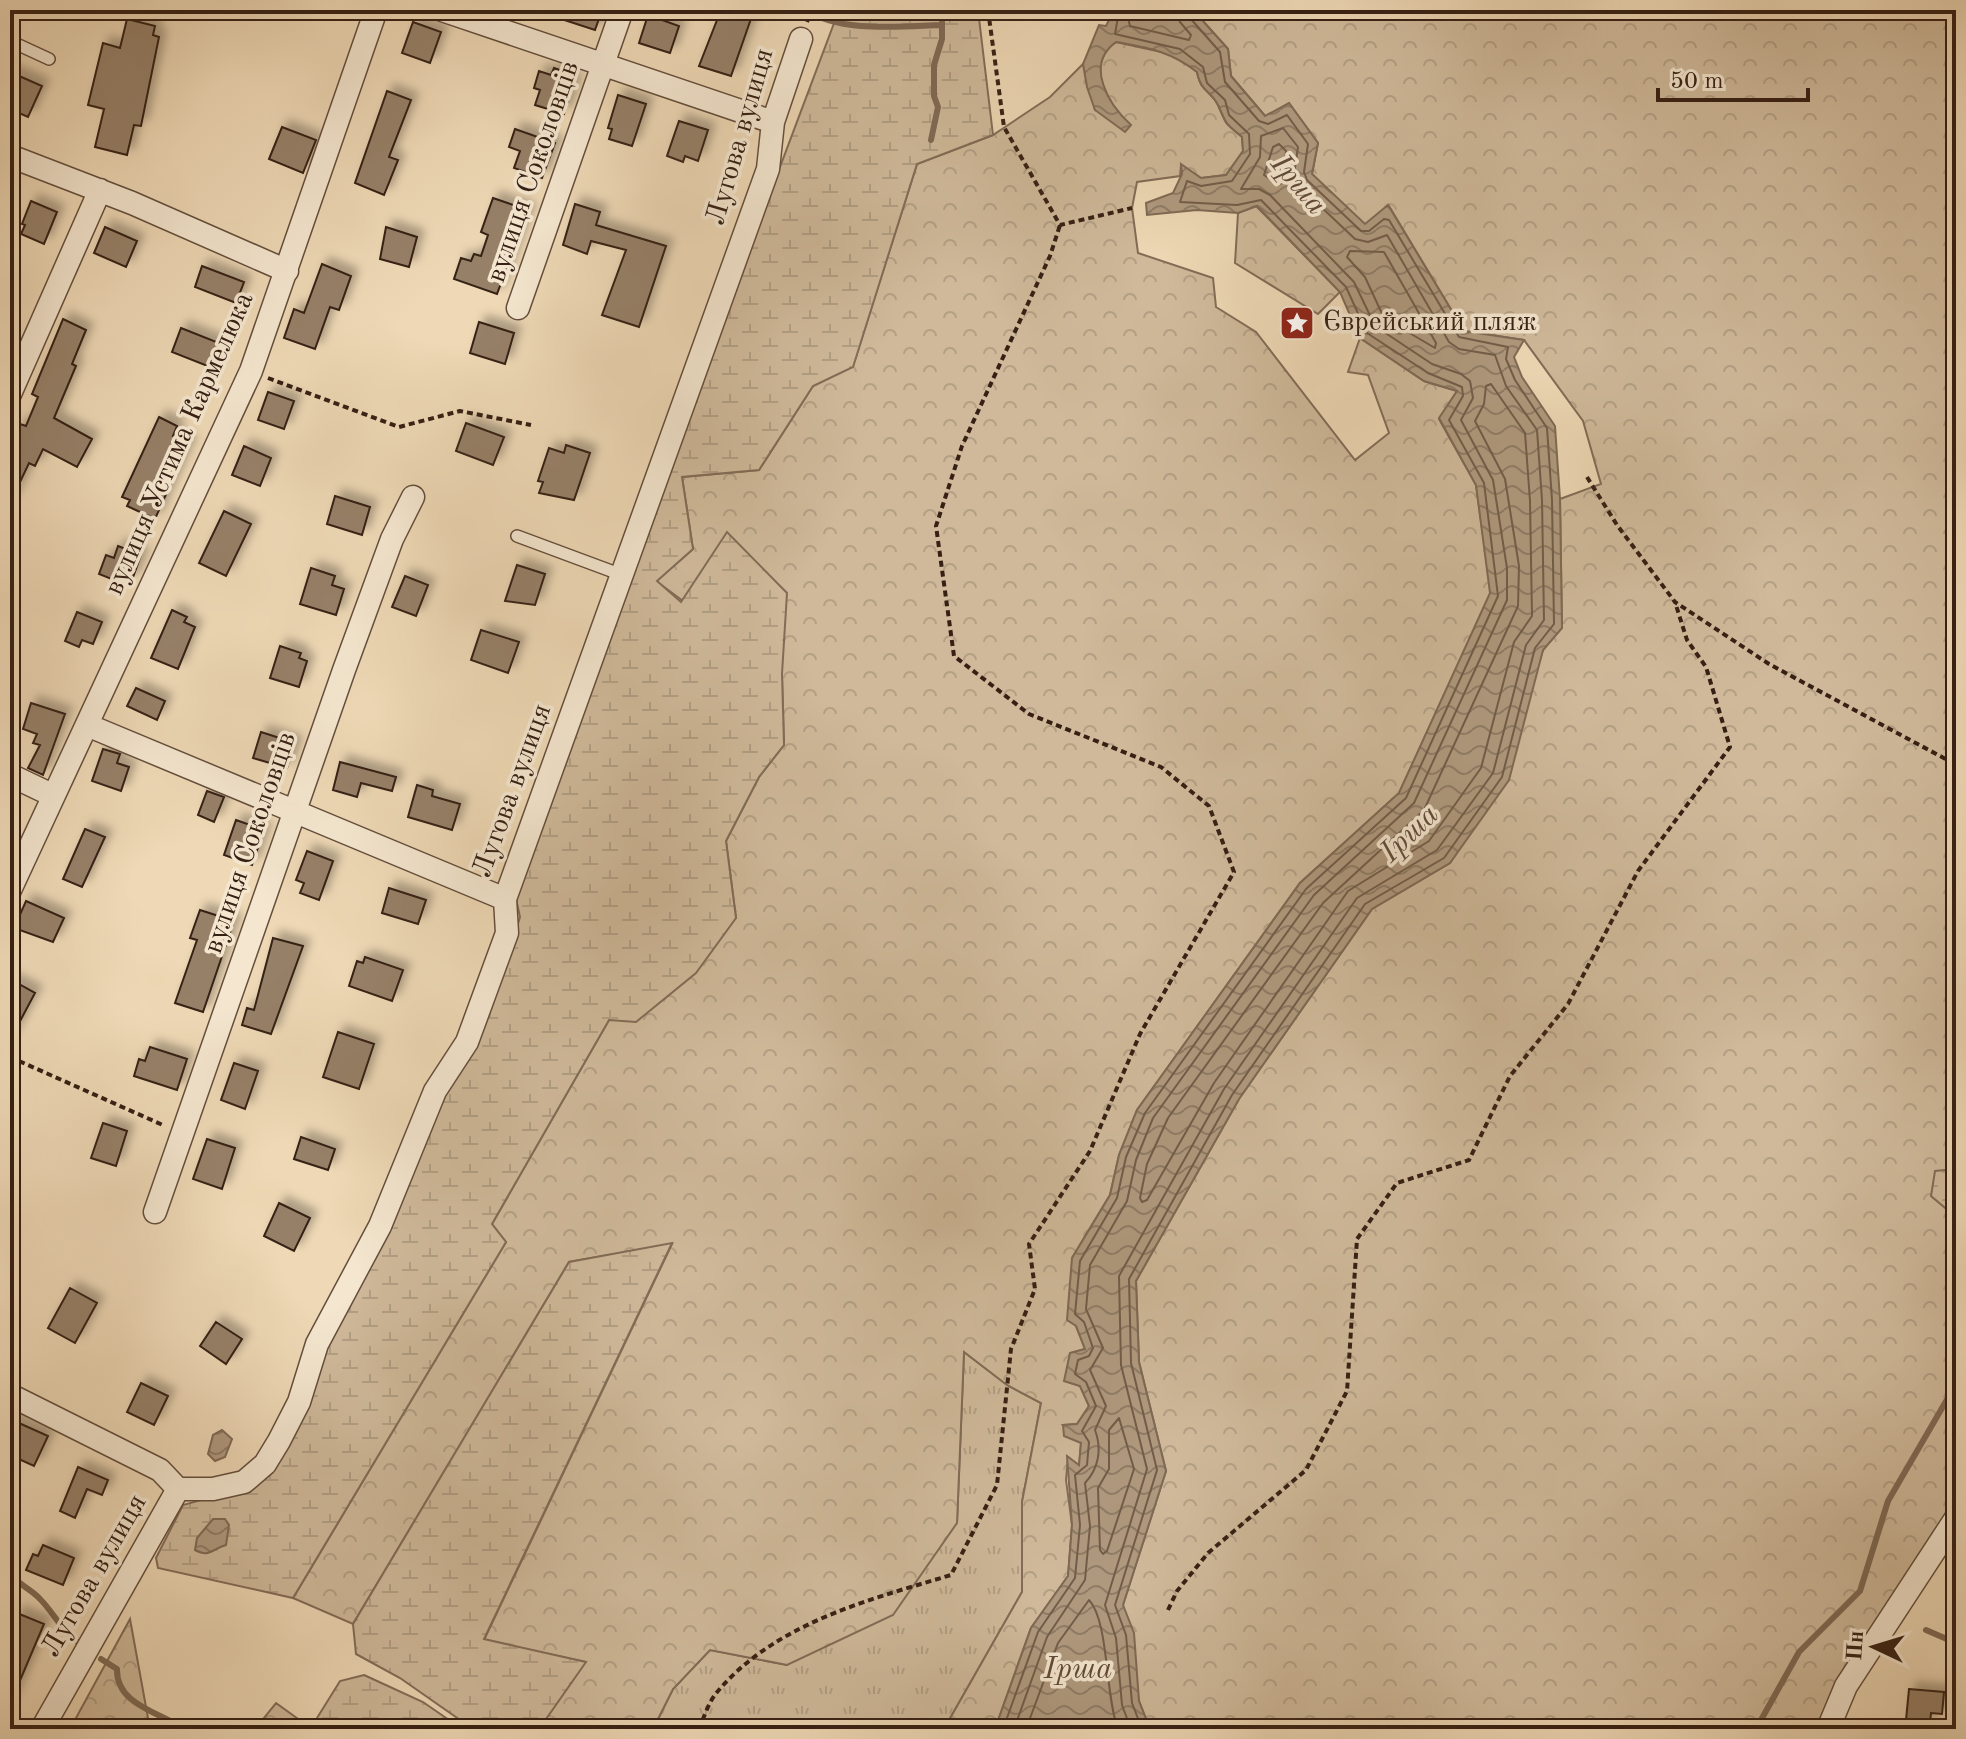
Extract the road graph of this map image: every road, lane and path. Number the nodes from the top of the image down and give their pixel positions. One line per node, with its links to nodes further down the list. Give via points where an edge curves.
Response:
1 (376, 10): 14 (street, вулиця Устима Кармелюка)
2 (442, 10): 8 (street)
3 (622, 10): 8 (street, вулиця Соколовців)
4 (988, 10): 13 (path, via 1004,127)
5 (801, 39): 9 (street, Лугова вулиця)
6 (10, 41): 7 (lane)
7 (49, 59)
8 (603, 65): 9 (street); 15 (street, вулиця Соколовців)
9 (773, 122): 22 (street, Лугова вулиця, via 768,169)
10 (10, 156): 11 (street)
11 (100, 190): 14 (street); 17 (street)
12 (1132, 208): 13 (path)
13 (1060, 225): 40 (path, via 962,446 936,526 954,656 1029,714 1161,767 1209,806 1234,872 1140,1034 1090,1151 1029,1244 1035,1289 1011,1349 997,1485 951,1575 779,1637 716,1692)
14 (287, 271): 16 (street, вулиця Устима Кармелюка)
15 (518, 308)
16 (251, 371): 18 (path, via 399,427 460,411); 24 (street, вулиця Устима Кармелюка)
17 (10, 394)
18 (531, 425)
19 (1587, 477): 23 (path)
20 (413, 497): 28 (street, вулиця Соколовців, via 392,539)
21 (517, 536): 22 (lane)
22 (623, 575): 30 (street, Лугова вулиця)
23 (1675, 602): 25 (path, via 1808,686 1953,763); 37 (path, via 1687,640 1706,667 1730,747 1638,871 1568,1004 1510,1076 1469,1160 1397,1183 1357,1239 1347,1391 1306,1470 1208,1553)
24 (87, 725): 27 (street, вулиця Устима Кармелюка); 28 (street)
25 (1956, 758)
26 (10, 775): 27 (street)
27 (52, 795): 29 (street, вулиця Устима Кармелюка)
28 (295, 809): 30 (street); 32 (street, вулиця Соколовців)
29 (10, 890)
30 (505, 899): 35 (street, Лугова вулиця, via 507,933 467,1042 435,1091 387,1211 317,1344 299,1402 279,1441 265,1464 244,1482)
31 (10, 1057): 32 (path)
32 (181, 1133): 33 (street, вулиця Соколовців)
33 (155, 1212)
34 (10, 1395): 35 (street, via 160,1470)
35 (178, 1489): 39 (street, Лугова вулиця)
36 (1956, 1518): 38 (street, via 1846,1686)
37 (1168, 1610)
38 (1836, 1728)
39 (42, 1729)
40 (699, 1729)

